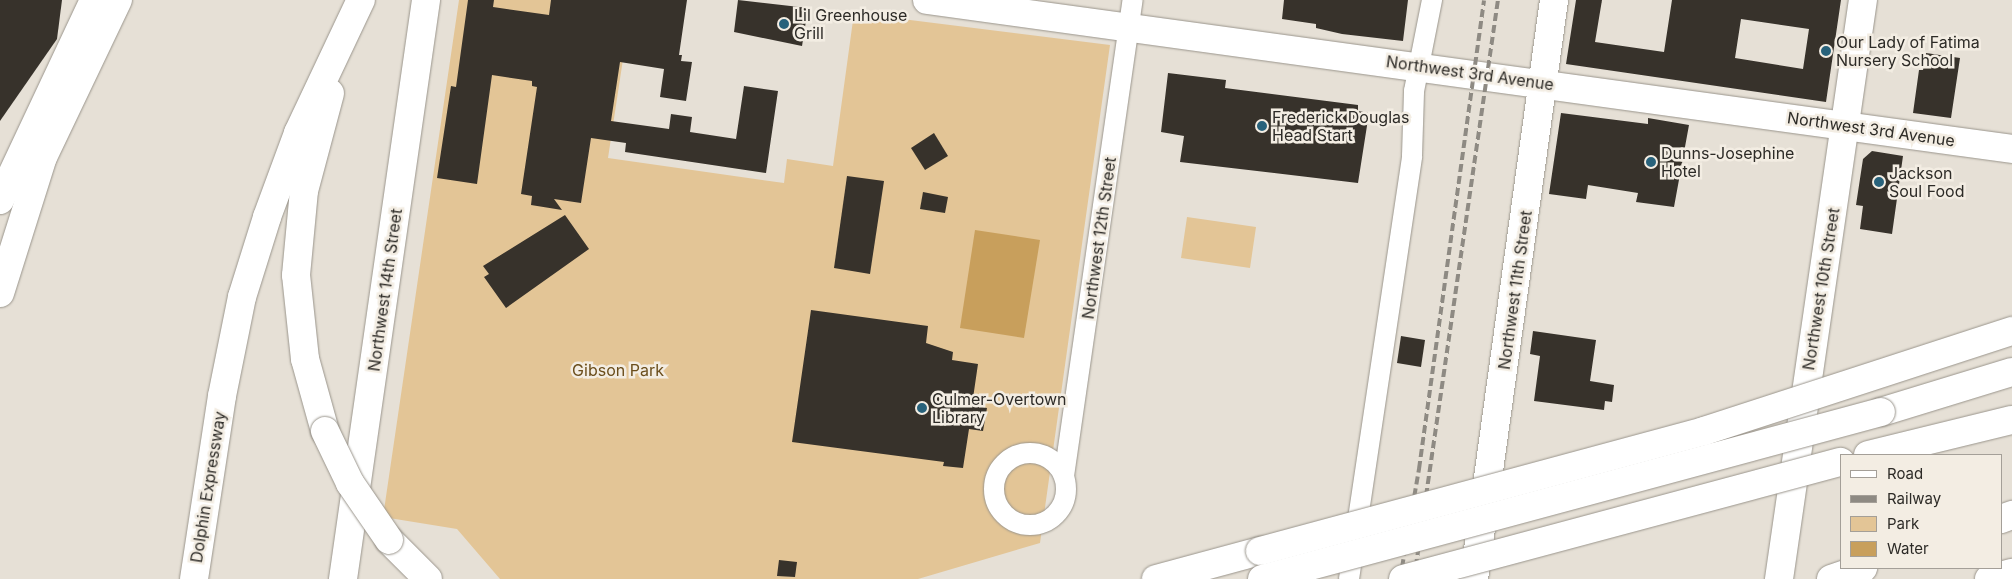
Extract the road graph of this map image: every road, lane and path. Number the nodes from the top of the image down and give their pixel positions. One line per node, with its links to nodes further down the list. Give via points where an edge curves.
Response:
1 (94, 0): 16 (main road)
2 (118, 0): 17 (main road, via 43,157)
3 (361, 0): 11 (main road)
4 (426, 0): 28 (main road, Northwest 14th Street)
5 (928, 0): 10 (main road, Northwest 3rd Avenue)
6 (1133, 0): 10 (street, Northwest 12th Street)
7 (1432, 0): 12 (street)
8 (1554, 0): 13 (main road, Northwest 11th Street)
9 (1863, 0): 14 (main road, Northwest 10th Street)
10 (1128, 27): 12 (main road, Northwest 3rd Avenue); 24 (street, Northwest 12th Street)
11 (344, 33): 20 (main road, Dolphin Expressway, via 316,89 255,253 242,297); 29 (main road, bridge, via 304,191 296,275 305,358 325,431 350,483 389,540)
12 (1420, 66): 13 (main road, Northwest 3rd Avenue); 32 (street, via 1414,91 1410,171)
13 (1543, 82): 14 (main road, Northwest 3rd Avenue); 34 (main road, Northwest 11th Street)
14 (1845, 126): 15 (main road, Northwest 3rd Avenue); 35 (main road, Northwest 10th Street)
15 (2012, 149)
16 (3, 192)
17 (0, 294)
18 (2012, 331): 30 (main road, bridge, via 1704,431)
19 (2012, 372): 31 (main road, bridge, via 1881,412)
20 (222, 396): 26 (main road, via 205,423); 27 (main road, Dolphin Expressway)
21 (2012, 420): 22 (main road)
22 (1872, 454)
23 (1840, 462): 33 (main road, bridge)
24 (1064, 476)
25 (2012, 573): 36 (main road)
26 (177, 579)
27 (194, 579)
28 (343, 579)
29 (428, 579)
30 (1156, 579)
31 (1262, 579)
32 (1349, 579)
33 (1402, 579)
34 (1474, 579)
35 (1779, 579)
36 (1989, 579)

